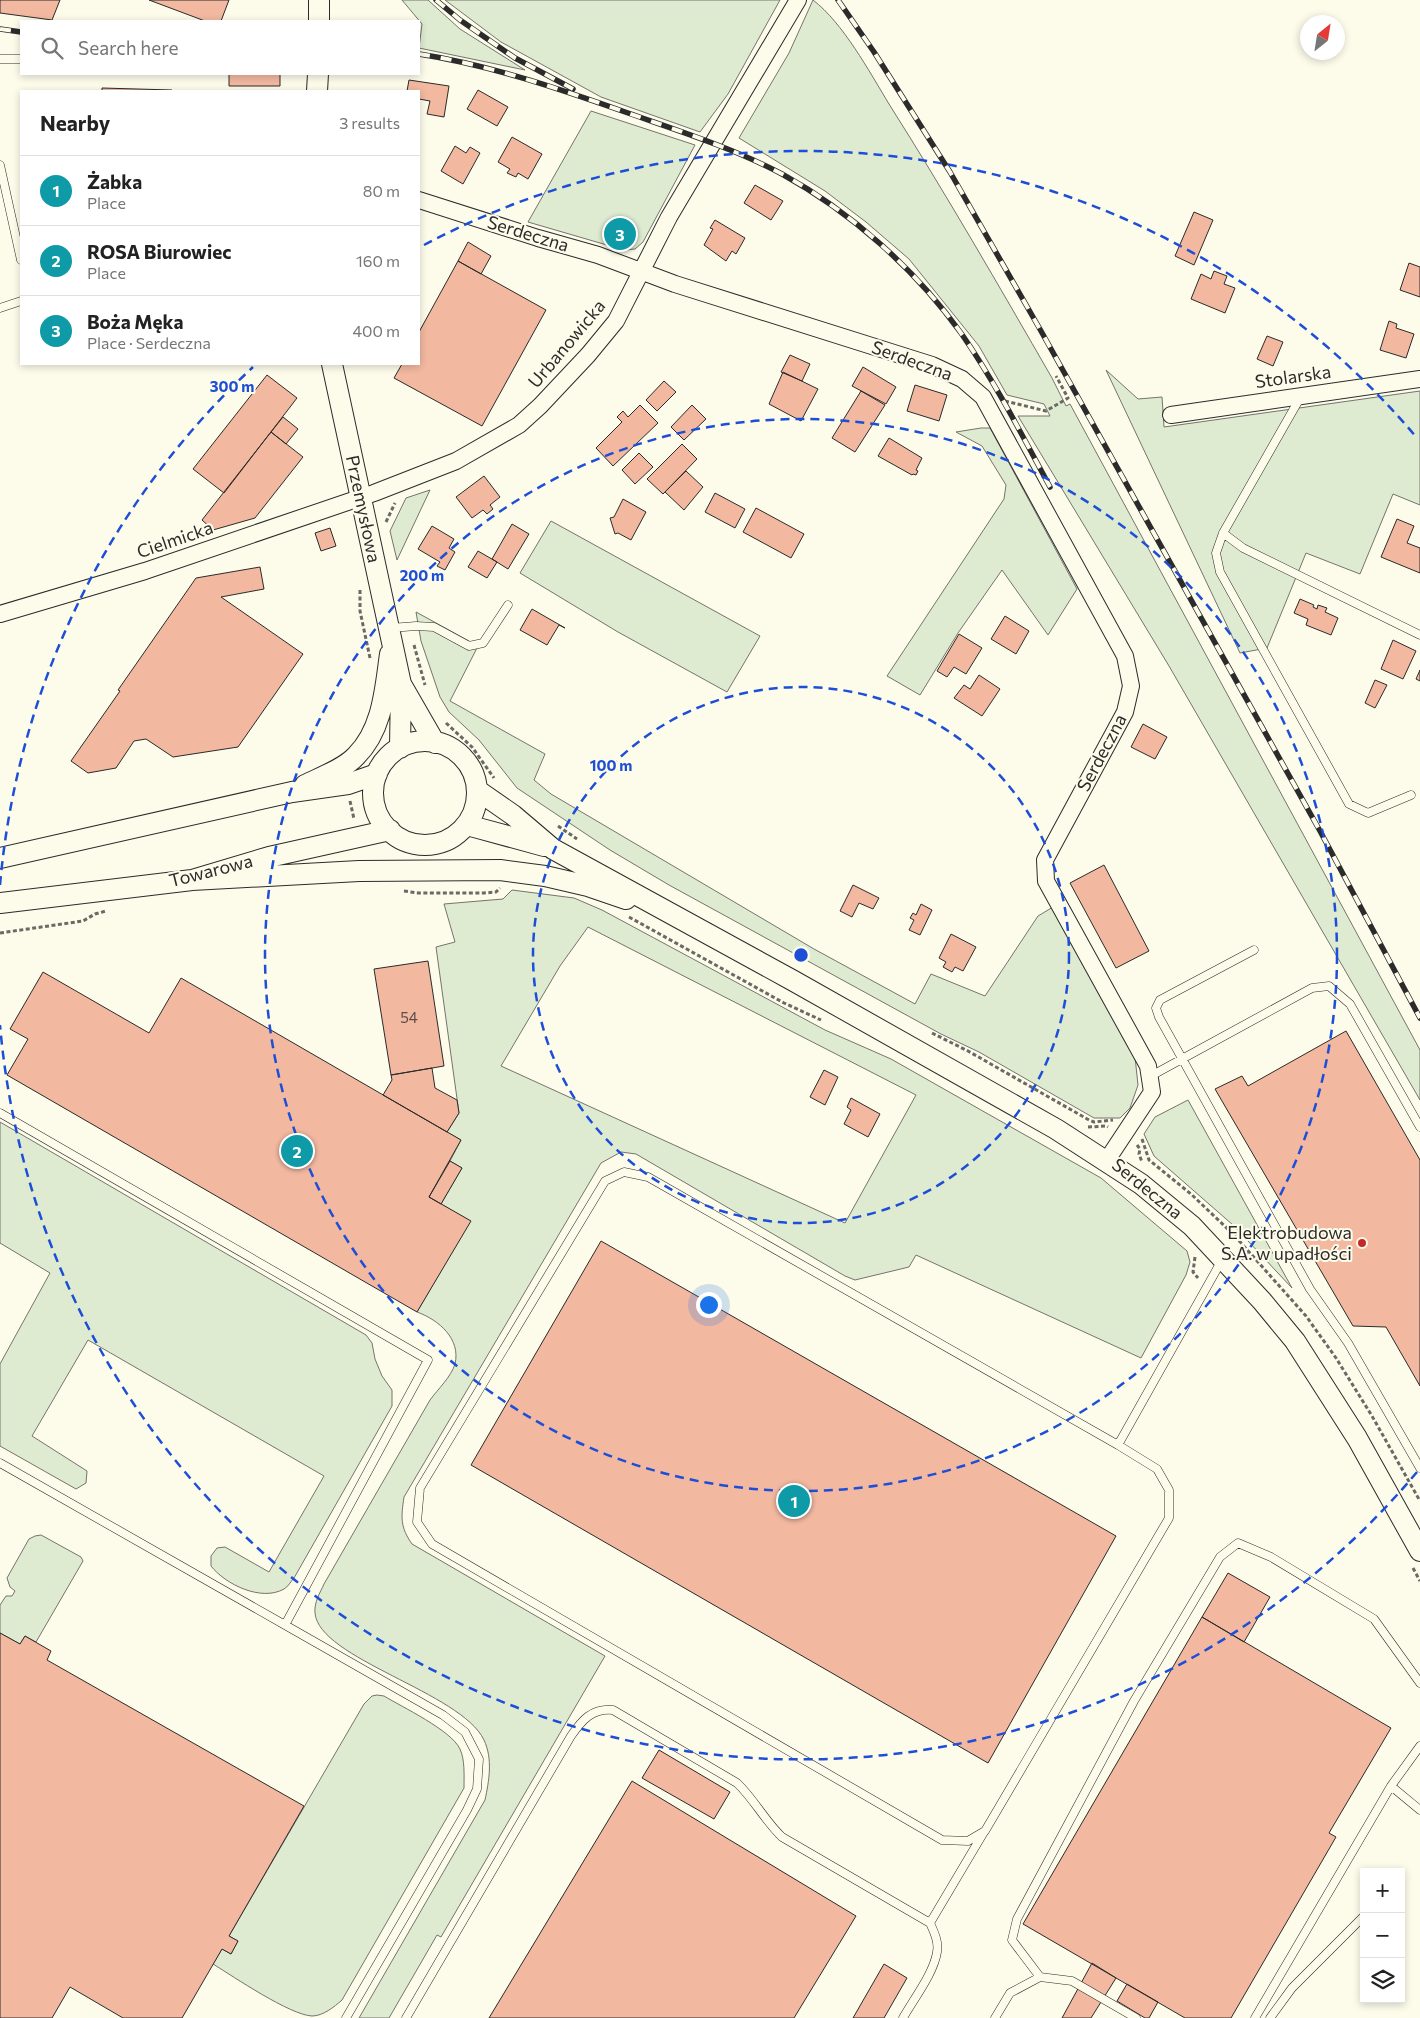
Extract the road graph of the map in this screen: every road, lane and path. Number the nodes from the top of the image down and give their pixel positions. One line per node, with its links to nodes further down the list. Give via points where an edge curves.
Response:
1 (319, 0): 3 (street)
2 (798, 0): 11 (street, Urbanowicka, via 669,218)
3 (319, 20)
4 (20, 58): 5 (lane)
5 (0, 59)
6 (318, 75): 7 (street)
7 (317, 90)
8 (0, 165): 10 (lane)
9 (420, 200): 11 (street, Serdeczna)
10 (20, 255)
11 (642, 271): 18 (street, Serdeczna, via 932,365 962,379); 20 (street, Urbanowicka, via 626,304 604,336 540,406 518,425 456,461)
12 (20, 301): 13 (lane)
13 (0, 308)
14 (332, 365): 20 (street, Przemysłowa)
15 (1056, 376): 18 (path, via 1068,398 1046,411)
16 (1420, 379): 17 (street, Stolarska)
17 (1301, 396): 19 (street, Stolarska); 21 (lane)
18 (982, 397): 57 (street, Serdeczna, via 1125,656 1131,686 1125,712 1045,860 1046,881 1148,1066)
19 (1171, 414)
20 (361, 497): 24 (street, Cielmicka, via 145,572); 26 (street, Przemysłowa)
21 (1223, 533): 27 (lane, via 1243,548); 38 (lane, via 1216,553 1220,572 1349,804 1368,813)
22 (360, 585): 28 (path, via 360,611)
23 (508, 605): 25 (lane, via 482,643 470,646 434,628)
24 (0, 614)
25 (409, 627): 26 (lane); 30 (path)
26 (390, 635): 29 (street, Przemysłowa); 37 (street, via 382,706 372,735 356,757)
27 (1420, 635)
28 (372, 668)
29 (401, 684): 32 (street, Przemysłowa); 33 (street, Przemysłowa)
30 (427, 694)
31 (441, 718): 35 (path, via 472,747)
32 (435, 743): 33 (street, via 412,743); 36 (street, via 460,754 472,771)
33 (400, 748): 34 (street)
34 (377, 774): 37 (street, via 348,784); 41 (street, via 374,798 382,821)
35 (495, 780)
36 (477, 790): 39 (street, via 477,802); 43 (street)
37 (292, 792): 44 (street)
38 (1411, 795)
39 (467, 824): 41 (street, via 457,835 430,845 408,842); 43 (street)
40 (554, 824): 42 (path)
41 (390, 830): 45 (street, Towarowa, via 269,856)
42 (585, 844)
43 (553, 849): 51 (street)
44 (0, 858)
45 (192, 880): 48 (street, Towarowa); 51 (street, via 359,871 500,870 588,886)
46 (501, 882): 47 (path, via 496,892 484,893)
47 (401, 890)
48 (0, 903)
49 (107, 910): 52 (path, via 83,921)
50 (622, 913): 54 (path, via 784,1003)
51 (681, 919): 63 (street)
52 (0, 933)
53 (1254, 950): 56 (lane, via 1160,1000 1156,1008 1159,1018)
54 (826, 1022)
55 (932, 1033): 59 (path, via 1089,1120)
56 (1182, 1059): 57 (lane); 60 (lane, via 1312,988 1329,986 1350,1004); 67 (lane, via 1310,1289 1348,1343)
57 (1149, 1077): 63 (street, Serdeczna, via 1152,1092)
58 (0, 1113): 69 (lane, via 428,1360)
59 (1118, 1121)
60 (1420, 1127)
61 (1139, 1134): 62 (path)
62 (1144, 1149)
63 (1106, 1160): 64 (street, Serdeczna, via 1192,1226)
64 (1223, 1259): 65 (lane); 68 (street, Serdeczna, via 1295,1341 1357,1438)
65 (1118, 1446): 74 (lane, via 1157,1469 1169,1490 1169,1518); 74 (lane, via 648,1177 624,1172 605,1180 420,1488 417,1522 432,1544 942,1840 968,1842)
66 (0, 1464): 69 (lane)
67 (1420, 1468)
68 (1420, 1551)
69 (285, 1625): 78 (lane, via 443,1715 465,1732 479,1759 477,1789 467,1810)
70 (1420, 1683): 77 (lane, via 1374,1619 1272,1557 1238,1543 1220,1557 1134,1701 1017,1919 1012,1940)
71 (1420, 1746): 72 (lane)
72 (1392, 1786): 73 (lane); 83 (lane)
73 (1420, 1810)
74 (985, 1831): 76 (lane)
75 (1360, 1920): 84 (lane, via 1292,1988)
76 (930, 1923): 79 (lane, via 782,1837 737,1782 613,1710 602,1709 591,1714 570,1736); 80 (lane, via 936,1937 937,1952 933,1966)
77 (1040, 1976): 81 (lane, via 1010,1993); 82 (lane, via 1072,1981)
78 (346, 2018)
79 (406, 2018)
80 (903, 2018)
81 (995, 2018)
82 (1136, 2018)
83 (1255, 2018)
84 (1270, 2018)

